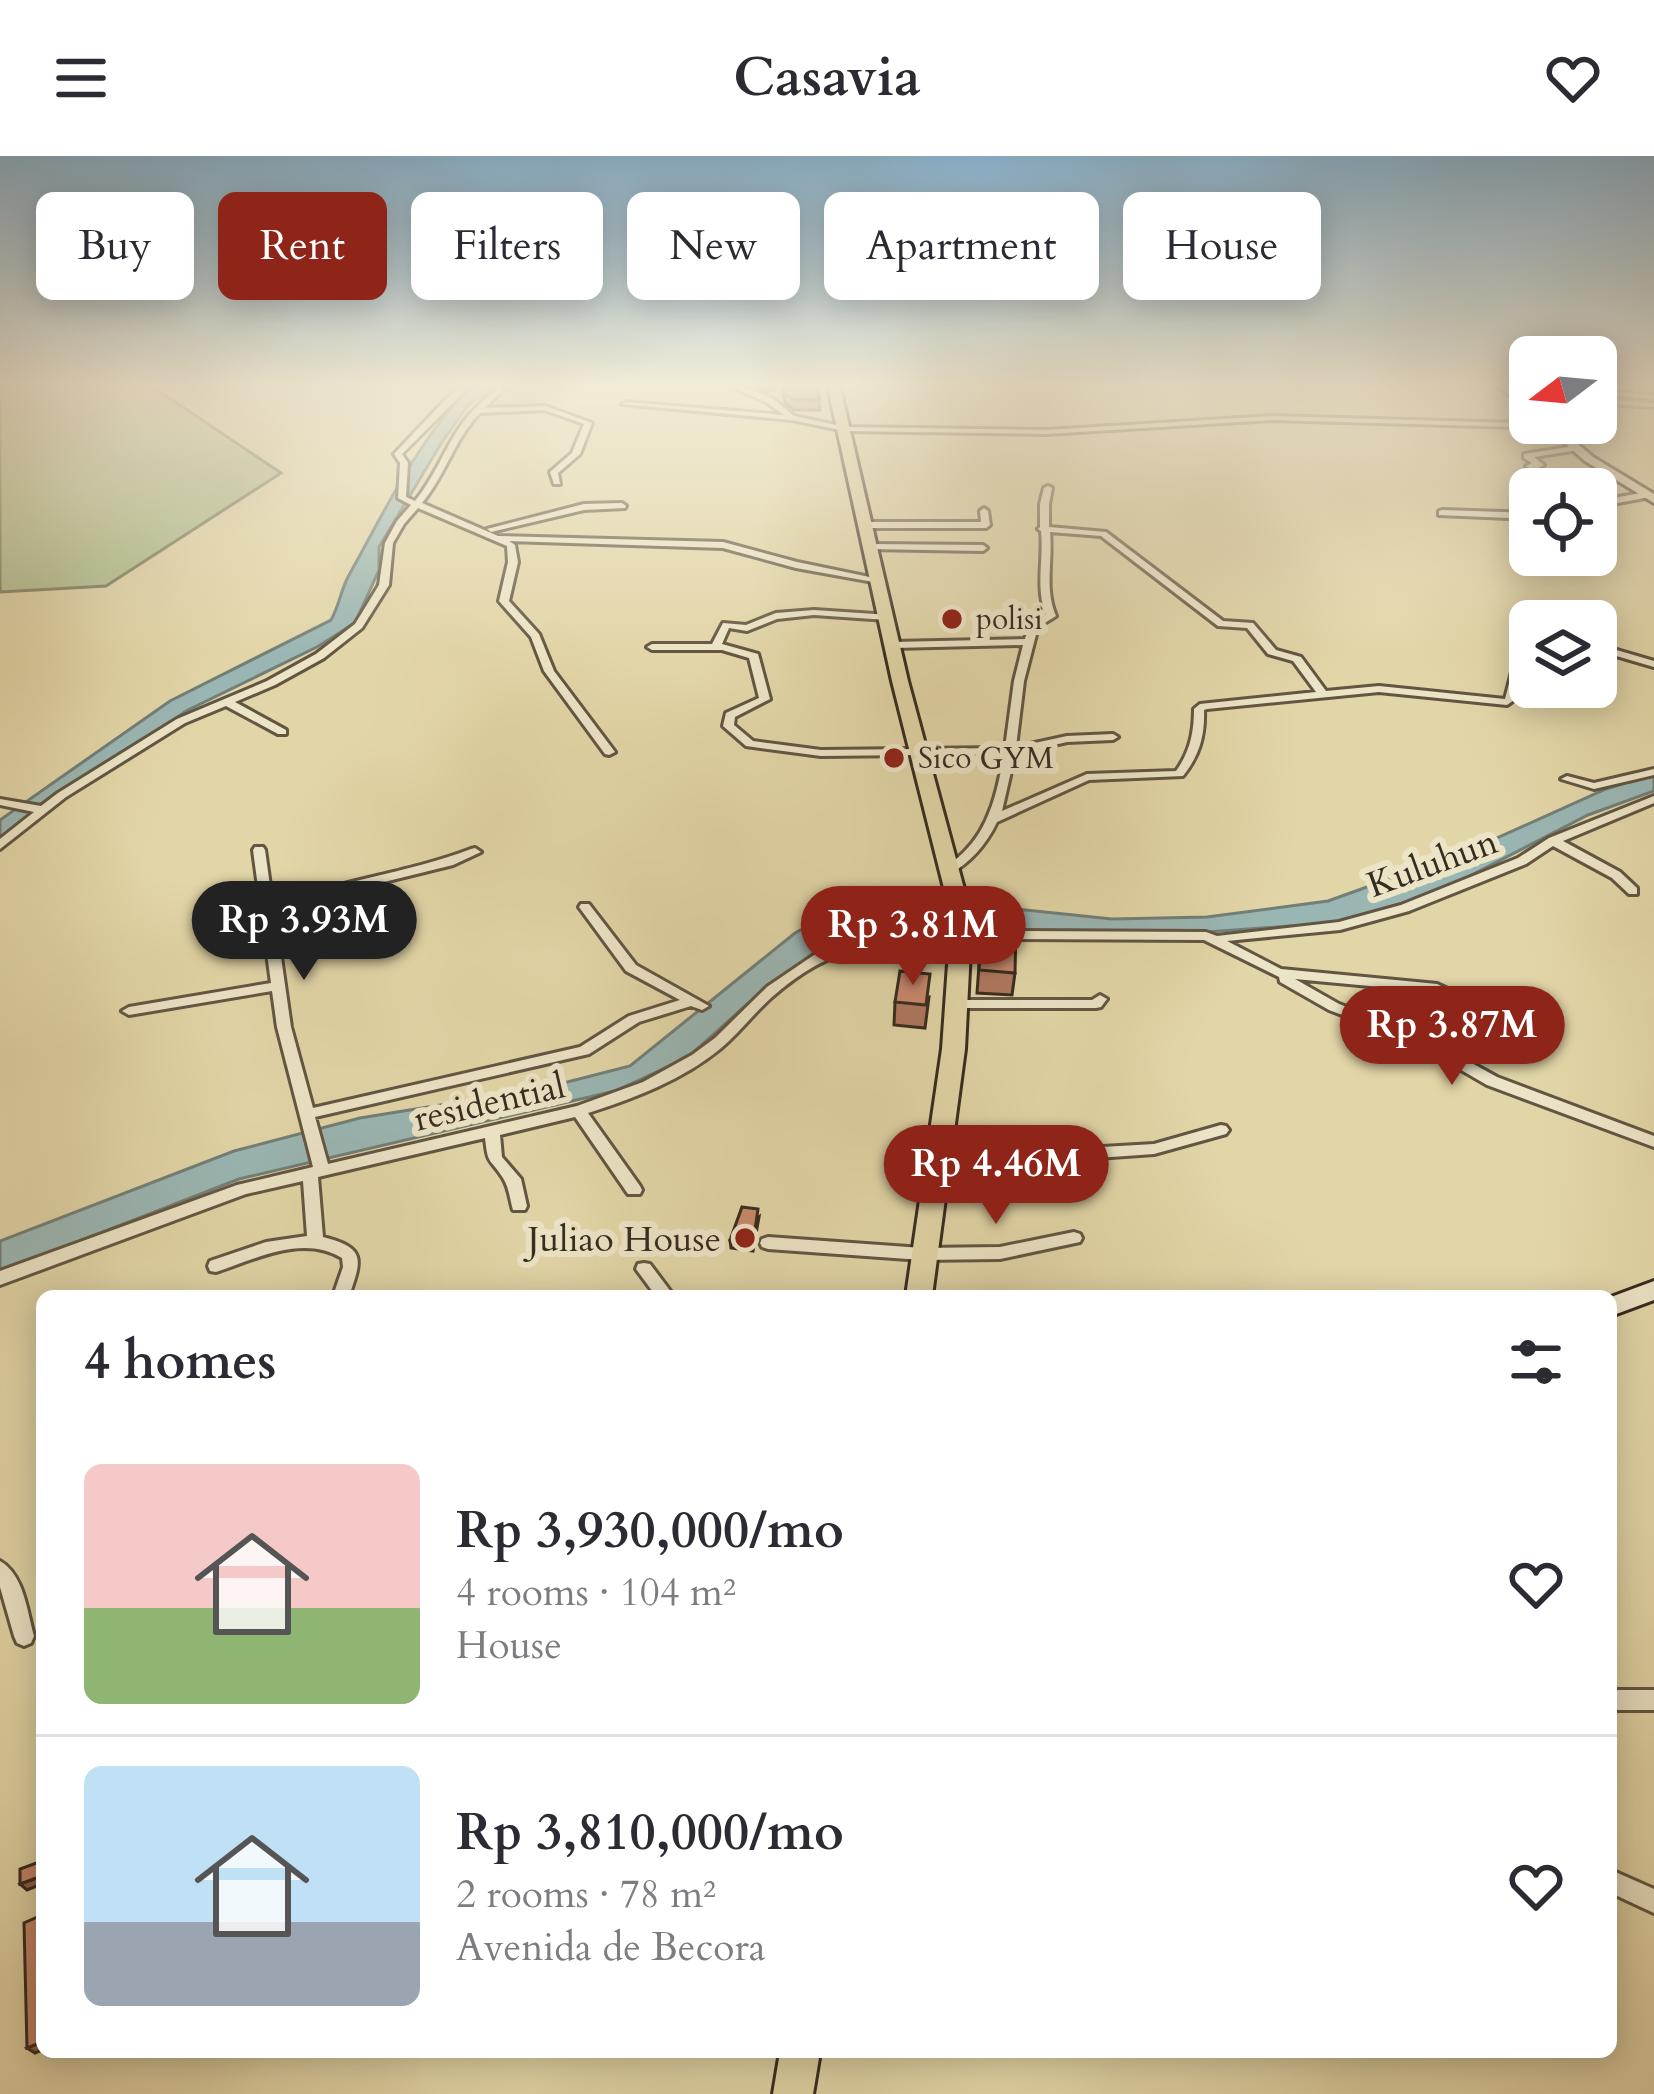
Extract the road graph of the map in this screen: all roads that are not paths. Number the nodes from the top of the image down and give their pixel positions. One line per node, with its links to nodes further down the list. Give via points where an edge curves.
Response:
1 (403, 473): 10 (street, via 402,498)
2 (440, 473): 10 (street)
3 (554, 473): 6 (street)
4 (855, 473): 15 (main road)
5 (1616, 473): 8 (street)
6 (556, 482)
7 (1048, 488): 16 (street)
8 (1649, 494): 9 (street)
9 (1617, 500)
10 (417, 503): 17 (street); 31 (street, via 389,543 383,584 359,626 320,656)
11 (622, 506): 17 (street)
12 (984, 512): 15 (street, via 986,525)
13 (1442, 514): 14 (street)
14 (1509, 516)
15 (867, 525): 19 (main road)
16 (1042, 529): 23 (street, via 1048,551 1041,578 1051,616 1034,626); 29 (street, via 1103,534 1199,610 1221,624 1250,626 1272,652 1297,659)
17 (476, 530): 18 (street)
18 (500, 538): 21 (street, via 723,545); 36 (street, via 511,544 513,562 504,601 536,636 549,671)
19 (872, 547): 20 (street); 21 (main road)
20 (983, 548)
21 (879, 580): 22 (main road)
22 (887, 617): 24 (main road); 25 (street, via 760,618 747,628 726,625)
23 (1029, 642): 24 (street); 35 (street)
24 (893, 645): 34 (main road)
25 (716, 646): 26 (street); 34 (street, via 740,649 760,668 765,698 730,715 728,726 750,744 821,753)
26 (652, 647)
27 (1617, 653): 28 (street)
28 (1654, 664)
29 (1324, 695): 30 (street, via 1379,689); 42 (street, via 1204,706 1179,774 1087,777)
30 (1509, 700)
31 (225, 701): 32 (street); 41 (street)
32 (283, 732)
33 (1113, 737): 35 (street)
34 (919, 750): 35 (street); 47 (main road)
35 (1013, 751): 42 (street)
36 (610, 752)
37 (1654, 772): 38 (street, via 1594,786)
38 (1567, 779)
39 (1654, 800): 43 (street, Kuluhun)
40 (0, 802): 41 (street)
41 (43, 811): 44 (street)
42 (993, 819): 47 (street)
43 (1553, 841): 48 (street); 51 (street, Kuluhun, via 1406,908 1340,926)
44 (0, 845)
45 (260, 850): 50 (street)
46 (475, 852): 50 (street, via 420,875 307,896)
47 (948, 871): 52 (main road)
48 (1633, 891)
49 (585, 907): 60 (street, via 631,968 697,1004 634,1019 584,1051)
50 (269, 913): 54 (street)
51 (1219, 939): 52 (street, Kuluhun); 53 (street)
52 (960, 941): 56 (main road); 59 (street, residential, via 881,938 842,947 773,989 713,1047 667,1076)
53 (1278, 974): 58 (street, via 1437,988); 63 (street, via 1492,1081)
54 (279, 986): 57 (street); 60 (street)
55 (1100, 999): 56 (street)
56 (957, 1004): 64 (main road)
57 (128, 1011)
58 (1524, 1022)
59 (580, 1111): 62 (street, residential); 66 (street)
60 (308, 1119): 65 (street)
61 (1221, 1130): 64 (street, via 1154,1149)
62 (492, 1131): 65 (street, residential); 67 (street, via 495,1159 513,1179)
63 (1654, 1142)
64 (938, 1159): 71 (main road)
65 (318, 1169): 69 (street); 74 (street, residential)
66 (634, 1190)
67 (518, 1206)
68 (1074, 1238): 71 (street, via 1000,1253)
69 (315, 1241): 72 (street); 76 (street, via 350,1255)
70 (768, 1243): 71 (street)
71 (922, 1254): 78 (main road)
72 (216, 1266)
73 (644, 1269): 77 (street)
74 (0, 1278)
75 (1654, 1289): 79 (street)
76 (343, 1290)
77 (661, 1290)
78 (919, 1290)
79 (1617, 1304)
80 (0, 1570): 81 (street)
81 (24, 1636)
82 (1617, 1700): 83 (street)
83 (1654, 1700)
84 (1617, 1884): 85 (street)
85 (1654, 1901)
86 (799, 2058): 87 (main road)
87 (794, 2094)

